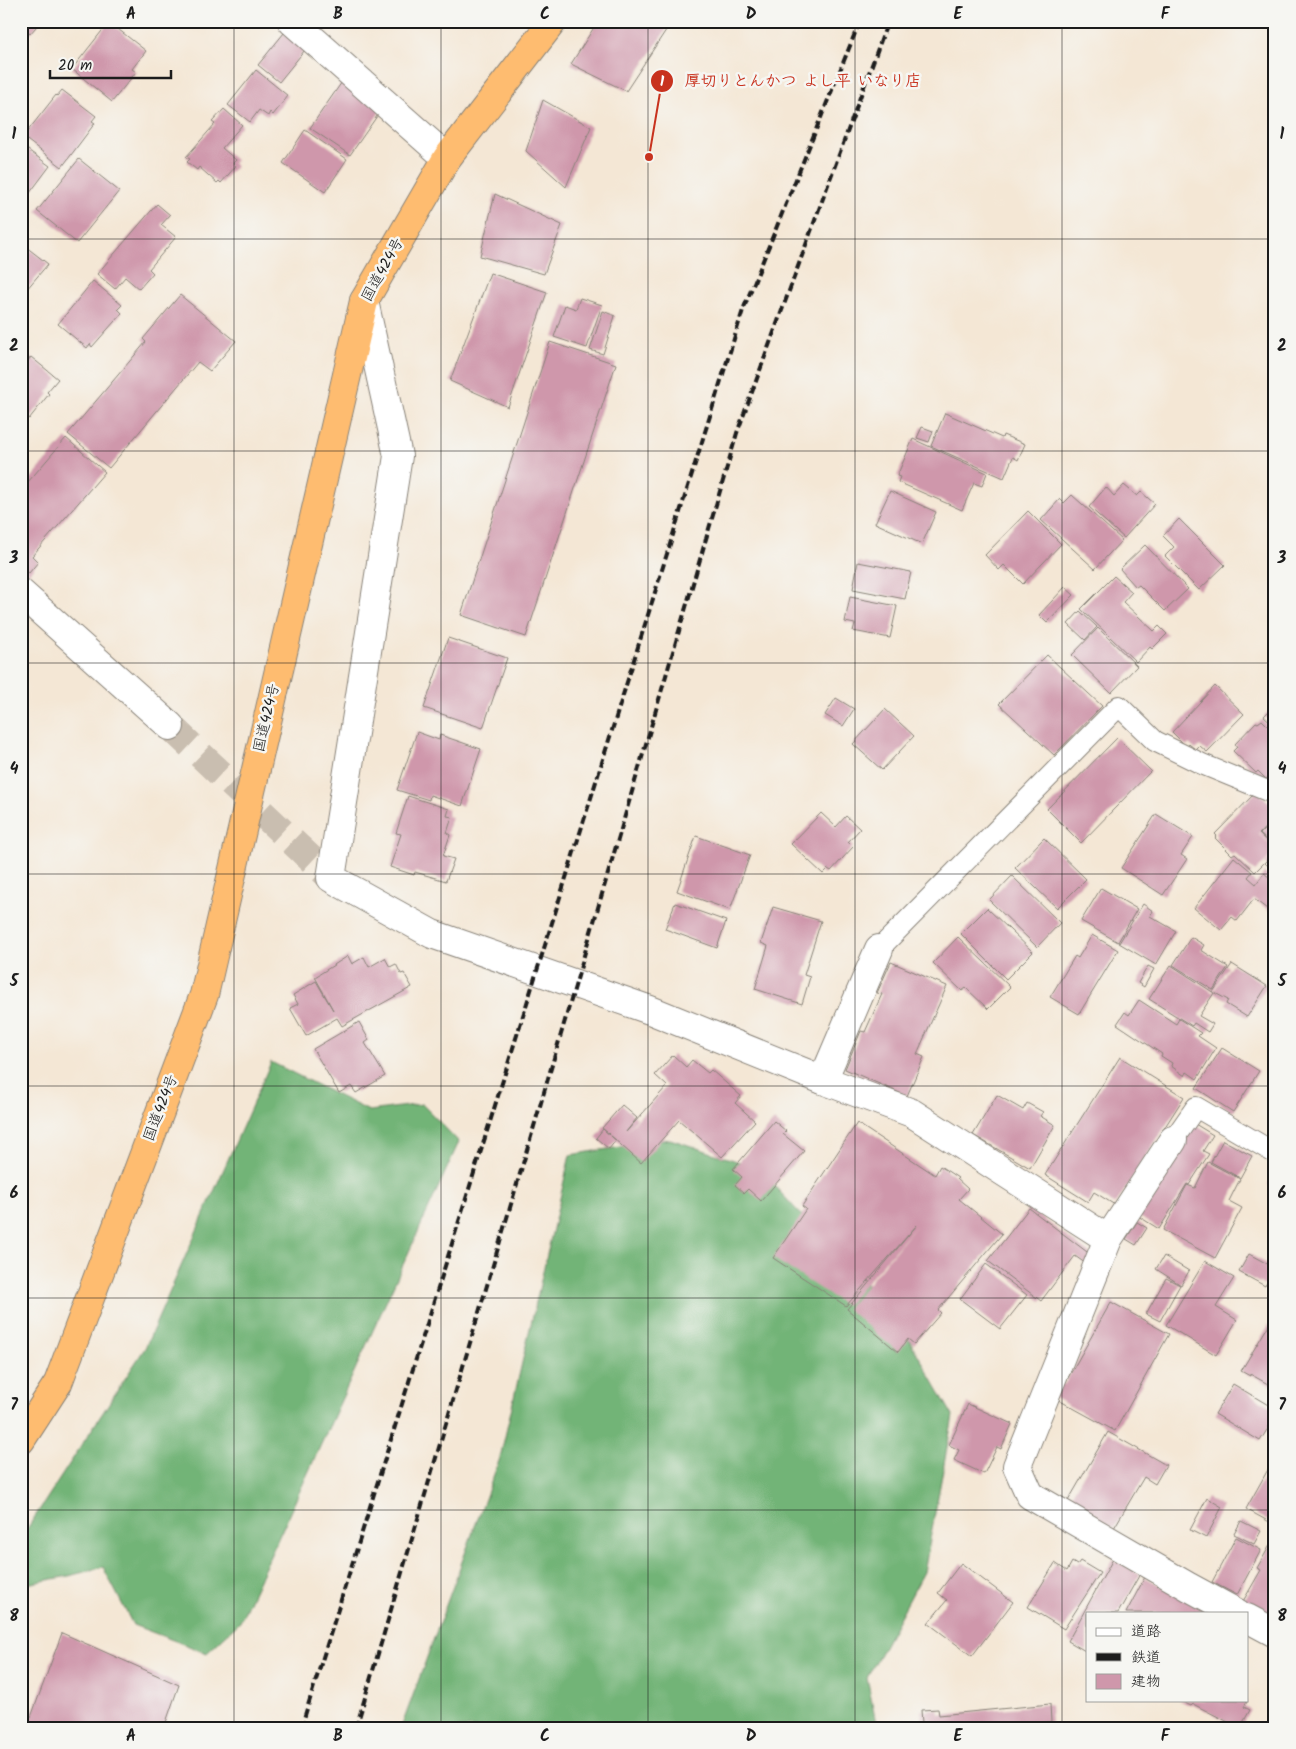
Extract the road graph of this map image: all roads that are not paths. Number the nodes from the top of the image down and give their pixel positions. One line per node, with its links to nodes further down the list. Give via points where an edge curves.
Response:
1 (292, 21): 3 (street)
2 (553, 21): 3 (highway, 国道424号)
3 (447, 158): 4 (highway, 国道424号)
4 (364, 301): 9 (street, via 398,456 330,878 432,934 650,1010); 13 (highway, 国道424号, via 204,995 58,1383)
5 (21, 593): 6 (street)
6 (170, 726)
7 (1275, 794): 8 (lane, via 1155,741 1119,706)
8 (880, 949): 9 (street)
9 (824, 1080): 12 (street, via 912,1113)
10 (1173, 1140): 11 (lane, via 1196,1107 1273,1152); 12 (street)
11 (1275, 1150)
12 (1108, 1239): 14 (street, via 1017,1466 1030,1495)
13 (21, 1440)
14 (1235, 1612)
15 (1248, 1619): 16 (street)
16 (1275, 1633)

